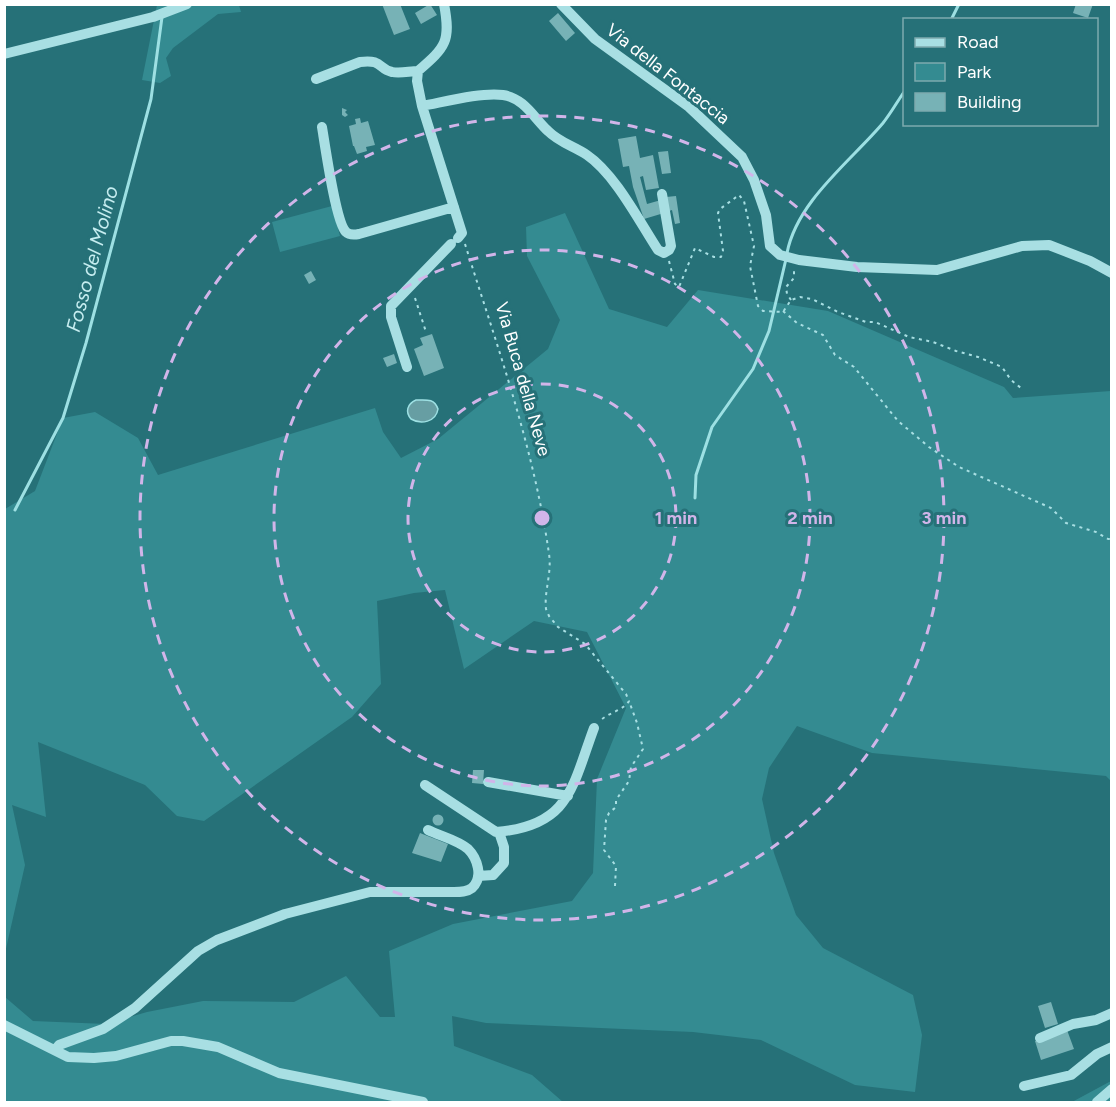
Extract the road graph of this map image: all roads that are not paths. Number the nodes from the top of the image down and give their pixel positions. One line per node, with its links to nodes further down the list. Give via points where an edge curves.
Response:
1 (187, 4): 4 (street, via 153,17)
2 (444, 4): 5 (street, via 446,42)
3 (561, 4): 11 (street, Via della Fontaccia, via 596,39 689,107 742,157 766,215 770,246 787,257 856,267 937,270 1022,246 1049,245)
4 (4, 54)
5 (418, 71): 6 (street, via 392,72 367,61); 7 (street)
6 (316, 79)
7 (422, 106): 9 (street, via 479,96 503,95 518,100 560,142 587,155 605,172 661,253 670,246); 10 (street)
8 (322, 127): 10 (street, via 338,211 348,234)
9 (662, 194)
10 (454, 207): 12 (street, via 457,239 393,302 390,311)
11 (1112, 273)
12 (407, 367)
13 (594, 728): 16 (street)
14 (488, 782): 16 (street)
15 (425, 785): 18 (street)
16 (568, 796): 18 (street, via 547,818)
17 (428, 830): 19 (street, via 468,850 475,858)
18 (499, 832): 19 (street, via 504,863 493,875)
19 (478, 876): 24 (street, via 472,887 461,891 370,892 285,914 217,940 198,951 135,1008 103,1029)
20 (1112, 1013): 22 (street)
21 (4, 1025): 24 (street)
22 (1040, 1038)
23 (1112, 1047): 25 (street, via 1096,1054 1071,1075)
24 (55, 1050): 27 (street, via 68,1057 94,1058 183,1041 218,1047 279,1073)
25 (1024, 1086)
26 (1112, 1089): 28 (street)
27 (423, 1102)
28 (1097, 1102)

